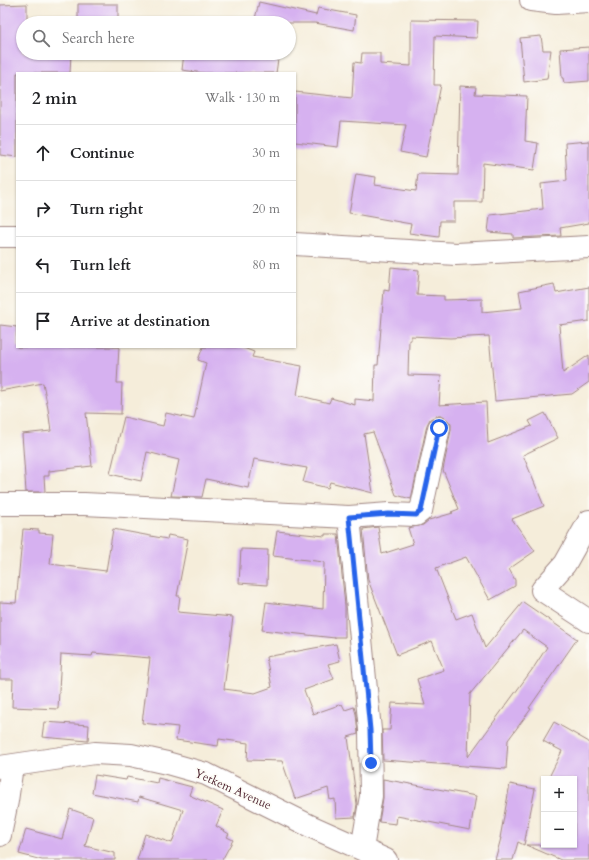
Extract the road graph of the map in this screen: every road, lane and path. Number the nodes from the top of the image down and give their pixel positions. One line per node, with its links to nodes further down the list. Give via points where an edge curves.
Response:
1 (532, 0): 2 (street, via 556,3)
2 (589, 1)
3 (0, 236): 4 (street)
4 (16, 236)
5 (296, 244): 6 (street, via 456,254)
6 (589, 248)
7 (439, 428): 9 (street, via 421,511 416,515)
8 (0, 504): 9 (street, via 84,504)
9 (349, 517): 14 (street, via 370,730 371,796)
10 (589, 521): 11 (street, via 565,564 542,590)
11 (589, 621)
12 (6, 767): 13 (street, via 7,801); 14 (street, Yetkem Avenue, via 95,753 131,755 167,763 206,774)
13 (0, 835)
14 (362, 849): 15 (street, Yetkem Avenue)
15 (386, 860)

